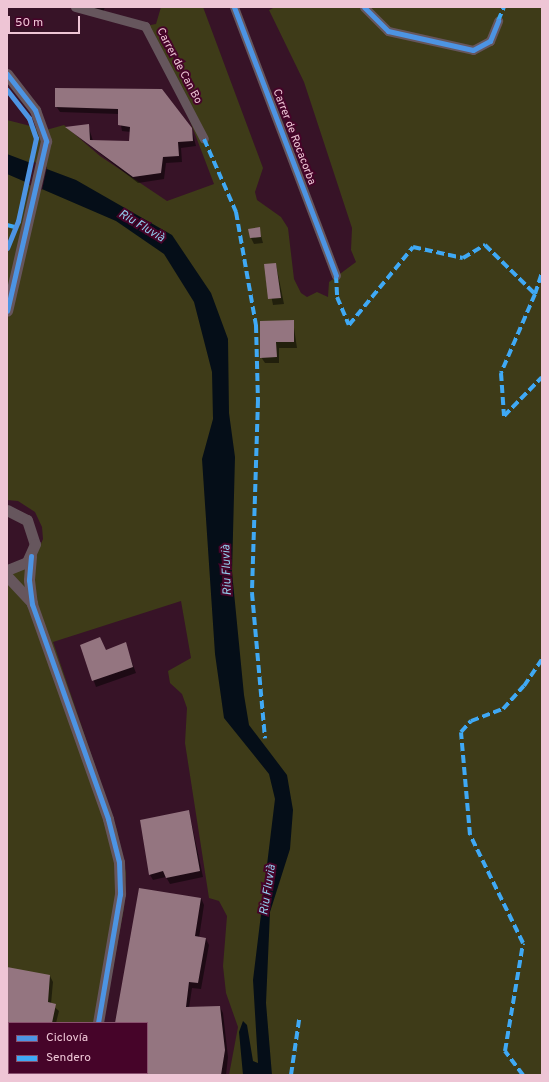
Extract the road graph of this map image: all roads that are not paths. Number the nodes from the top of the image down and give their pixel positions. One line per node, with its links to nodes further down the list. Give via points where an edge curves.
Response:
1 (75, 7): 6 (street, Carrer de Can Bo, via 145,26)
2 (234, 7): 7 (street, Carrer de Rocacorba)
3 (364, 7): 4 (street, via 388,31 473,50 490,41)
4 (498, 22)
5 (7, 74): 8 (street, via 40,119 45,150)
6 (204, 139)
7 (336, 275)
8 (7, 311)
9 (7, 501): 10 (street)
10 (12, 511): 11 (street, via 34,531 35,544)
11 (31, 556): 12 (street, via 21,566); 14 (street, via 29,580)
12 (7, 570)
13 (7, 576): 14 (street)
14 (32, 604): 15 (street, via 108,819 119,862 120,894)
15 (98, 1022)

